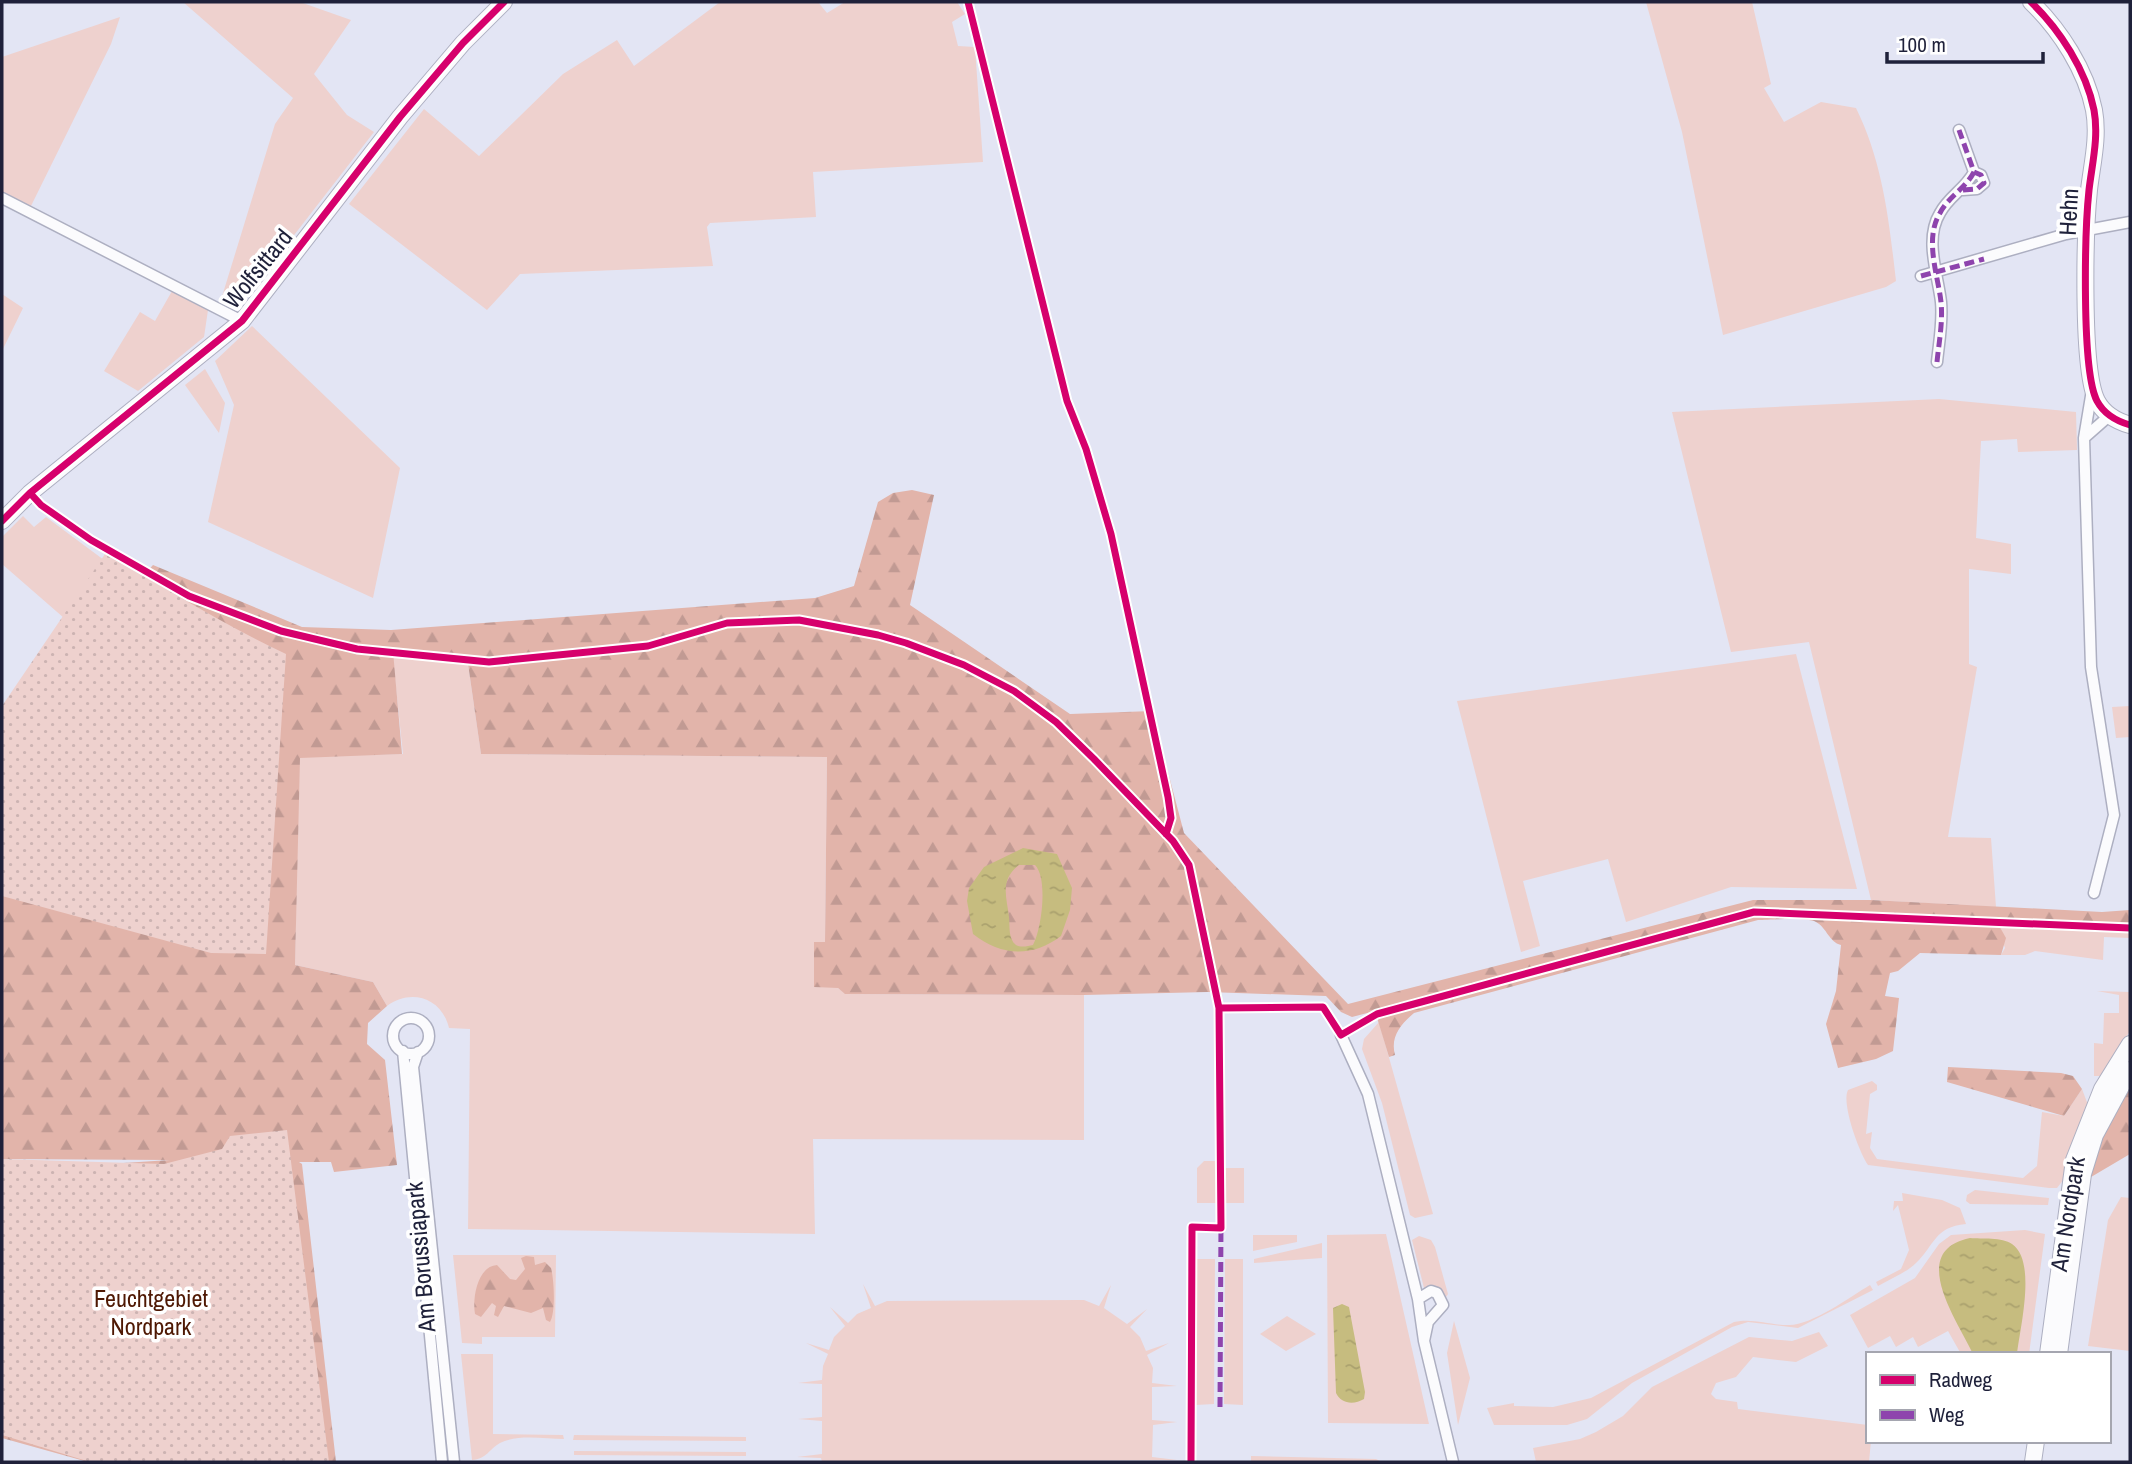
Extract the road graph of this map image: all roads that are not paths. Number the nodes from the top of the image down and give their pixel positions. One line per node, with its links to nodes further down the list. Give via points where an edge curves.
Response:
1 (504, 2): 9 (street, Wolfsittard, via 400,117)
2 (2031, 2): 6 (street, Hehn, via 2062,37 2094,109)
3 (1959, 130): 7 (street, via 1974,172 1939,213 1933,232)
4 (2, 198): 9 (street, Wolfsittard)
5 (2130, 222): 6 (street, Hehn)
6 (2086, 230): 7 (street); 11 (street, Hehn)
7 (1934, 274): 8 (street); 10 (street, via 1941,303)
8 (1921, 276)
9 (243, 321): 15 (street, Wolfsittard, via 30,493)
10 (1937, 362)
11 (2092, 388): 12 (street, Hehn); 14 (street, Hehn)
12 (2109, 416): 13 (street); 14 (street)
13 (2130, 425)
14 (2084, 438): 16 (street, Hehn, via 2091,667 2114,815)
15 (2, 521)
16 (2094, 893)
17 (1341, 1035): 22 (street, via 1371,1104)
18 (2130, 1044): 24 (street, Am Nordpark, via 2102,1089 2074,1160)
19 (403, 1051): 20 (street); 20 (street, Am Borussiapark, via 394,1031 401,1021 411,1018 422,1021 428,1032 427,1044); 28 (street, Am Borussiapark)
20 (418, 1052): 29 (street, Am Borussiapark, via 413,1067)
21 (2130, 1070): 25 (street, Am Nordpark, via 2095,1135 2083,1174)
22 (1419, 1298): 23 (street); 23 (street, via 1431,1291 1443,1306 1428,1322)
23 (1424, 1341): 30 (street)
24 (2048, 1352)
25 (2059, 1352)
26 (2036, 1443): 31 (street)
27 (2047, 1443): 32 (street)
28 (442, 1462)
29 (454, 1462)
30 (1454, 1462)
31 (2033, 1462)
32 (2045, 1462)

